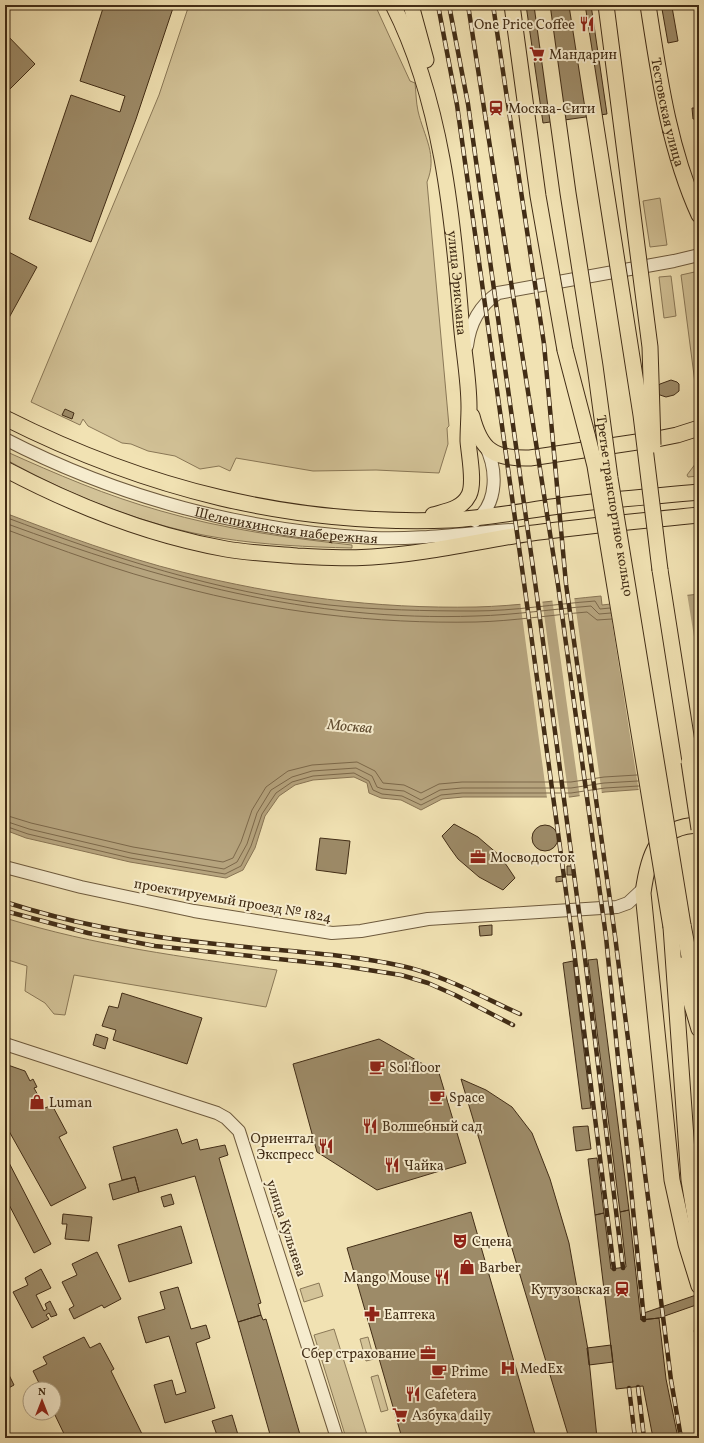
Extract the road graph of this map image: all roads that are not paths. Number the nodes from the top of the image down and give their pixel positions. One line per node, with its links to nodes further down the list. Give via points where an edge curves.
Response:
1 (393, 5): 8 (main road, улица Эрисмана, via 419,66)
2 (411, 5): 8 (main road, via 429,70)
3 (512, 5): 31 (main road, Третье транспортное кольцо, bridge, via 538,196 565,350 595,466)
4 (542, 5): 31 (main road, Третье транспортное кольцо, bridge)
5 (577, 5): 24 (main road, bridge, via 641,415)
6 (606, 5): 24 (main road, bridge, via 650,347)
7 (648, 5): 9 (main road, Тестовская улица, via 670,128)
8 (436, 130): 11 (main road, улица Эрисмана, via 451,219)
9 (699, 215)
10 (699, 255): 11 (street, via 498,293 480,308 473,320)
11 (464, 363): 12 (main road, улица Эрисмана)
12 (469, 407): 16 (main road, via 474,426); 21 (main road, улица Эрисмана, via 470,494 462,504 452,509)
13 (5, 418): 21 (main road, Шелепихинская набережная, via 109,464 155,481 289,512)
14 (699, 428): 16 (main road, via 677,436 530,458 502,456)
15 (5, 440): 23 (street, Шелепихинская набережная, via 112,487 227,519 282,529 374,538)
16 (484, 444): 20 (street, via 493,466 494,487 491,500)
17 (5, 469): 22 (main road, via 80,506 120,522 184,541 235,550 333,558 373,557)
18 (699, 492): 20 (main road, Шелепихинская набережная, via 574,504)
19 (699, 515): 22 (main road)
20 (479, 518): 21 (main road, Шелепихинская набережная); 23 (street, via 464,529)
21 (403, 520)
22 (580, 527): 23 (street, Шелепихинская набережная)
23 (449, 534)
24 (660, 570): 25 (main road)
25 (689, 762): 26 (main road, bridge); 28 (main road, bridge)
26 (699, 806)
27 (699, 824): 30 (main road, via 680,827 666,834 657,843 645,874)
28 (699, 829)
29 (5, 867): 30 (street, проектируемый проезд № 1824, via 81,887 194,911 332,933 361,931 436,918 617,907 628,903)
30 (643, 889): 36 (main road, via 672,1180)
31 (677, 926): 32 (main road, Третье транспортное кольцо); 33 (main road, via 689,1000); 35 (main road, via 689,1180)
32 (699, 1006)
33 (699, 1029)
34 (5, 1044): 37 (street, улица Кульнева, via 217,1113 239,1131)
35 (699, 1240)
36 (699, 1286)
37 (337, 1438)

